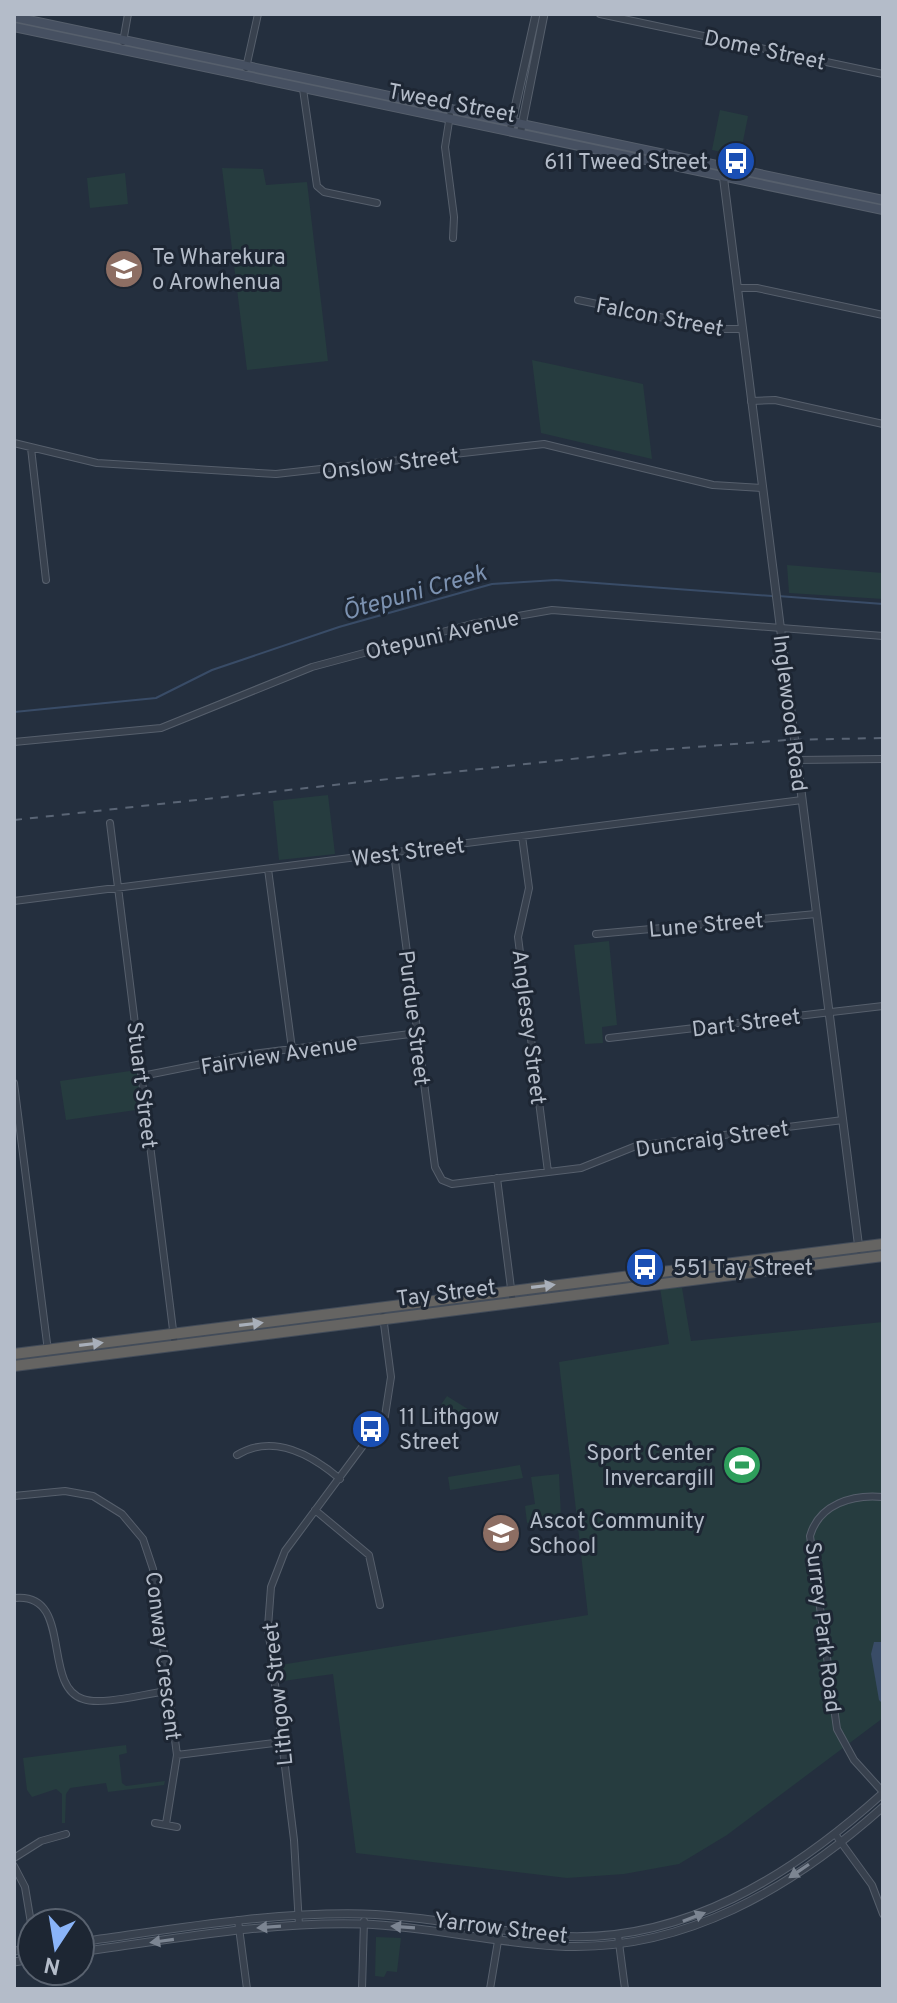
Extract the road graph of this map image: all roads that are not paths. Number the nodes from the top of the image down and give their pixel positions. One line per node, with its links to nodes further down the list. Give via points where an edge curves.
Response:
1 (128, 14): 9 (street)
2 (258, 14): 10 (street)
3 (536, 14): 15 (street)
4 (544, 14): 15 (street)
5 (600, 14): 11 (street, Dome Street)
6 (14, 17): 8 (main road, Tweed Street)
7 (14, 27): 8 (main road, Tweed Street)
8 (46, 29): 9 (main road, Tweed Street)
9 (122, 45): 10 (main road, Tweed Street)
10 (246, 71): 12 (main road, Tweed Street); 13 (main road, Tweed Street)
11 (883, 74)
12 (303, 89): 14 (main road, Tweed Street); 18 (street, via 317,186)
13 (451, 109): 14 (street); 15 (main road, Tweed Street)
14 (449, 121): 15 (main road, Tweed Street); 20 (street, via 445,147)
15 (516, 128): 16 (main road, Tweed Street)
16 (722, 171): 17 (main road, Tweed Street); 19 (main road, Tweed Street); 21 (street, Inglewood Road)
17 (883, 200)
18 (377, 203)
19 (883, 210)
20 (453, 238)
21 (737, 288): 23 (street); 24 (street, Inglewood Road)
22 (578, 300): 24 (street, Falcon Street, via 717,329)
23 (883, 315)
24 (742, 329): 25 (street, Inglewood Road)
25 (751, 401): 26 (street, via 775,400); 29 (street, Inglewood Road)
26 (883, 424)
27 (14, 443): 28 (street, Onslow Street)
28 (31, 448): 29 (street, Onslow Street, via 97,463 276,474 544,444 713,485); 30 (street)
29 (762, 488): 31 (street, Inglewood Road)
30 (46, 580)
31 (780, 629): 32 (street, Otepuni Avenue); 33 (street, Otepuni Avenue, via 552,610 472,624 312,667 161,728); 35 (street, Inglewood Road)
32 (883, 636)
33 (14, 742)
34 (883, 759): 35 (street)
35 (797, 760): 36 (street, Inglewood Road)
36 (802, 800): 38 (street, West Street); 43 (street, Inglewood Road)
37 (110, 823): 41 (street, Stuart Street)
38 (522, 836): 39 (street, West Street); 53 (street, Anglesey Street, via 529,888 518,937)
39 (394, 853): 40 (street, West Street); 47 (street, Purdue Street)
40 (268, 869): 41 (street, West Street); 49 (street)
41 (118, 888): 42 (street, West Street); 50 (street, Stuart Street)
42 (14, 901)
43 (816, 914): 44 (street, Lune Street); 46 (street, Inglewood Road)
44 (596, 934)
45 (883, 1006): 46 (street, Dart Street)
46 (829, 1012): 48 (street, Dart Street); 52 (street, Inglewood Road)
47 (418, 1033): 49 (street, Fairview Avenue); 55 (street, Purdue Street, via 435,1167)
48 (609, 1038)
49 (292, 1049): 50 (street, Fairview Avenue)
50 (142, 1076): 68 (street, Stuart Street)
51 (14, 1083): 70 (street)
52 (843, 1120): 53 (street, Duncraig Street, via 636,1146 589,1166); 57 (street, Inglewood Road)
53 (548, 1172): 54 (street, Duncraig Street)
54 (497, 1178): 55 (street, Duncraig Street, via 452,1184); 64 (street)
55 (442, 1180)
56 (883, 1244): 57 (highway, Tay Street)
57 (859, 1247): 59 (street, Inglewood Road); 60 (highway, Tay Street)
58 (883, 1256): 59 (highway, Tay Street)
59 (860, 1259): 61 (highway, Tay Street)
60 (743, 1261): 61 (highway); 62 (highway, Tay Street)
61 (745, 1274): 63 (highway, Tay Street)
62 (632, 1275): 63 (highway); 64 (highway, Tay Street, one-way to 62)
63 (634, 1288): 65 (highway, Tay Street)
64 (512, 1290): 65 (street); 66 (highway, Tay Street)
65 (513, 1304): 67 (highway, Tay Street)
66 (382, 1307): 67 (street, Lithgow Street); 68 (highway, Tay Street, one-way to 66)
67 (383, 1320): 69 (highway, Tay Street); 75 (street, Lithgow Street, via 391,1377 388,1408)
68 (174, 1333): 69 (street, Stuart Street); 70 (highway, Tay Street, one-way to 68)
69 (175, 1346): 72 (highway, Tay Street)
70 (48, 1349): 71 (highway, Tay Street); 72 (street)
71 (14, 1354)
72 (50, 1362): 73 (highway, Tay Street)
73 (14, 1366)
74 (237, 1455): 75 (street, via 248,1449 284,1448 308,1455)
75 (340, 1479): 78 (street, Lithgow Street)
76 (14, 1496): 81 (street, Conway Crescent, via 86,1494 115,1508 138,1531 153,1569)
77 (883, 1497): 84 (street, Surrey Park Road, via 857,1496 835,1505 817,1522 810,1540 837,1729 854,1760)
78 (315, 1510): 80 (street, via 365,1549 375,1569); 82 (street, Lithgow Street, via 285,1551 268,1606)
79 (14, 1598): 81 (street, via 30,1598 44,1608 66,1683 77,1697 93,1700)
80 (380, 1605)
81 (169, 1691): 83 (street, Conway Crescent)
82 (282, 1742): 83 (street); 98 (street, Lithgow Street)
83 (177, 1755): 87 (street, Conway Crescent)
84 (883, 1792): 90 (street, Yarrow Street)
85 (883, 1807): 91 (street, Yarrow Street)
86 (155, 1823): 87 (street)
87 (166, 1824): 88 (street)
88 (177, 1827)
89 (66, 1834): 92 (street, via 41,1841)
90 (835, 1834): 91 (street); 104 (street, Yarrow Street, one-way to 90, via 703,1914)
91 (841, 1842): 94 (street); 107 (street, Yarrow Street, one-way to 107, via 705,1924)
92 (14, 1858)
93 (14, 1866): 95 (street)
94 (882, 1904): 97 (street)
95 (28, 1907)
96 (364, 1914): 98 (street, Yarrow Street); 100 (street); 102 (street, Yarrow Street)
97 (883, 1914)
98 (298, 1915): 99 (street, Yarrow Street); 101 (street, Lithgow Street)
99 (238, 1920): 103 (street); 106 (street, Yarrow Street)
100 (363, 1924): 101 (street, Yarrow Street); 105 (street, Yarrow Street, one-way to 100); 110 (street)
101 (299, 1925): 103 (street, Yarrow Street, one-way to 103)
102 (500, 1929): 104 (street, Yarrow Street, via 568,1937); 105 (street)
103 (239, 1930): 108 (street, Yarrow Street, one-way to 108); 109 (street)
104 (618, 1935): 107 (street)
105 (498, 1939): 107 (street, Yarrow Street, via 555,1946); 111 (street)
106 (96, 1940)
107 (620, 1945): 112 (street)
108 (96, 1950)
109 (247, 1989)
110 (362, 1989)
111 (490, 1989)
112 (625, 1989)

